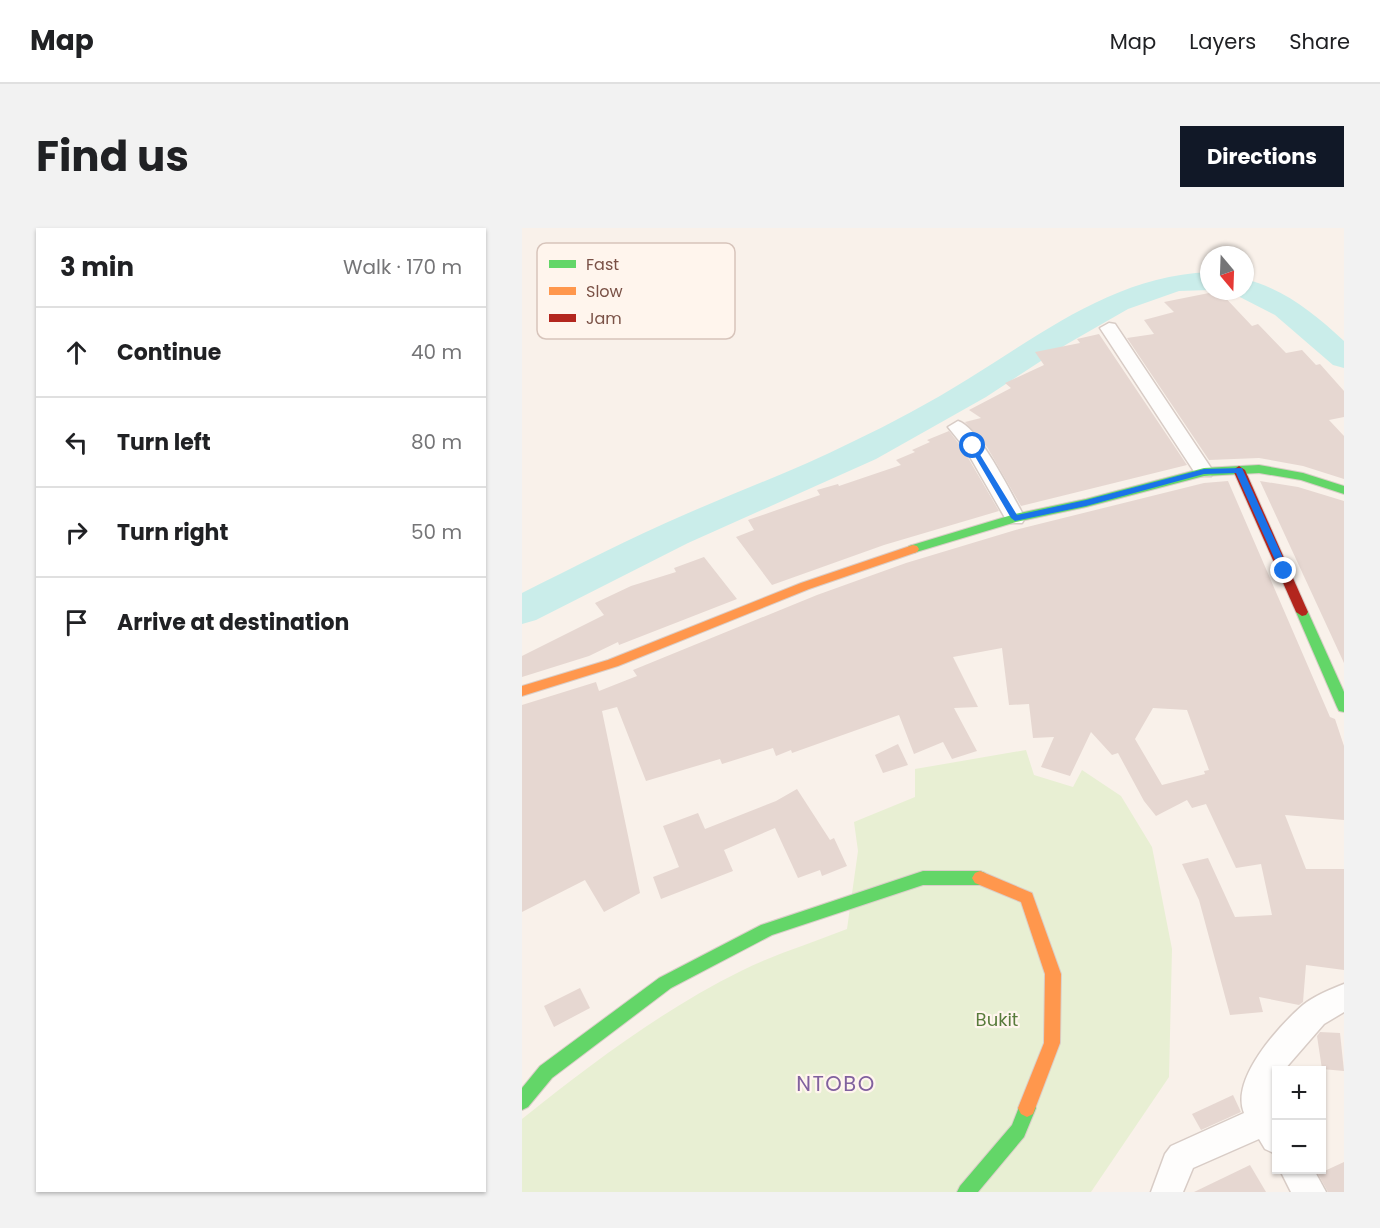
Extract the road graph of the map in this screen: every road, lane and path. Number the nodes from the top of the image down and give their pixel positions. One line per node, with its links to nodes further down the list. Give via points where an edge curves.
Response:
1 (1109, 328): 4 (street)
2 (958, 427): 6 (street)
3 (1239, 470): 4 (street); 5 (street, via 1259,469 1303,477); 8 (street)
4 (1204, 472): 6 (street)
5 (1344, 490)
6 (1015, 518): 7 (street, via 855,567 613,663)
7 (522, 692)
8 (1344, 707)
9 (1344, 997): 11 (street, via 1314,1014 1263,1072 1258,1109)
10 (522, 1101): 13 (street, via 546,1072 665,983 767,930 923,878 983,878 1027,898 1053,974 1052,1043 1018,1131)
11 (1271, 1129): 14 (street, via 1182,1157)
12 (1299, 1174): 15 (street)
13 (966, 1192)
14 (1167, 1192)
15 (1310, 1192)

